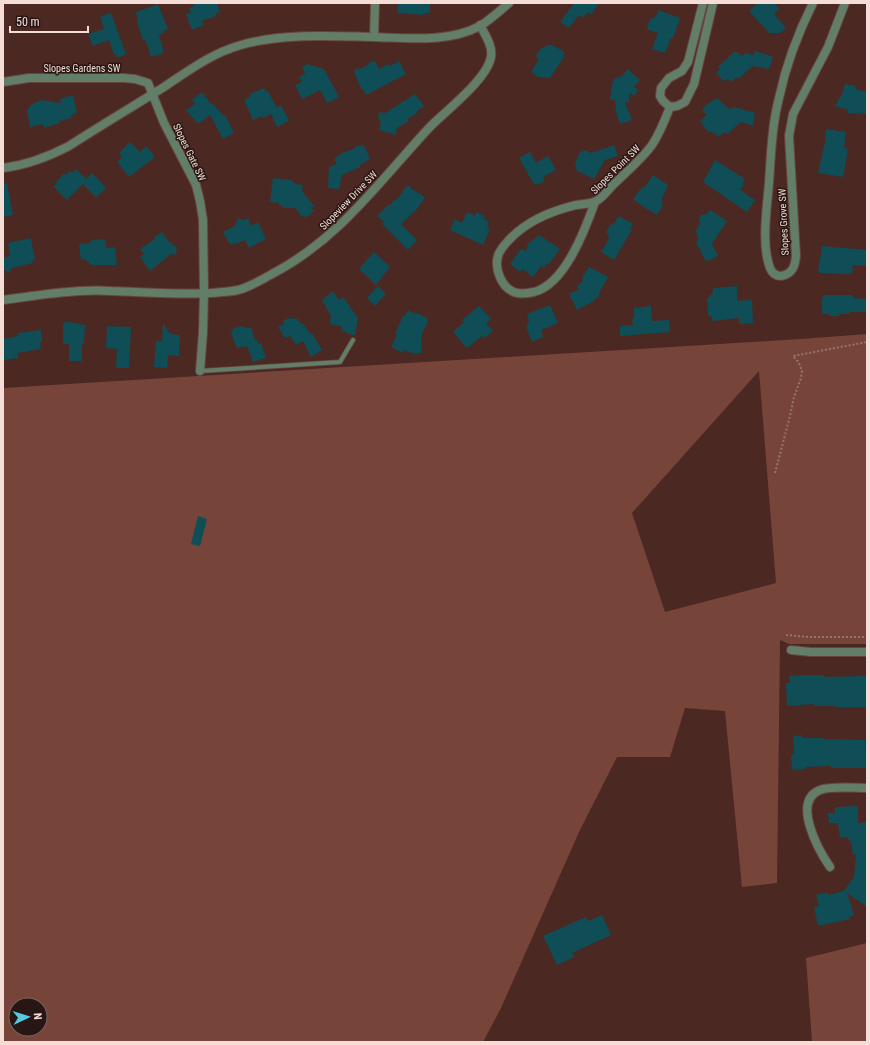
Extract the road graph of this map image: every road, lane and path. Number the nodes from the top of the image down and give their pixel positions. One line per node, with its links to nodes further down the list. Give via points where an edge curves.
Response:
1 (375, 3): 8 (street)
2 (508, 3): 7 (street)
3 (703, 3): 11 (street, via 688,62 682,71 669,78 661,88 660,96)
4 (713, 3): 11 (street, via 694,84 684,102)
5 (813, 3): 6 (street, Slopes Grove SW, via 786,68 774,125 766,254 770,269 778,276 791,272 796,256 790,123 828,47)
6 (845, 3)
7 (480, 26): 8 (street, via 439,37); 14 (street, Slopeview Drive SW, via 490,48 491,58 486,68 350,216 323,241 279,271 239,290)
8 (374, 37): 10 (street, via 293,37 240,45 210,58)
9 (3, 82): 10 (street, Slopes Gardens SW, via 29,78 135,79 148,83)
10 (153, 94): 12 (street, via 51,155 23,165); 14 (street, Slopes Gate SW, via 164,123 196,185 203,220)
11 (670, 107): 13 (street, Slopes Point SW, via 651,145)
12 (3, 168)
13 (596, 202): 13 (street, Slopes Point SW, via 557,210 521,228 499,253 497,268 507,287 516,293 528,293 542,290 554,280 564,269 587,226)
14 (204, 293): 15 (street, Slopeview Drive SW, via 110,291 50,294); 18 (street, Slopes Gate SW)
15 (3, 300)
16 (353, 340): 18 (lane, via 340,362)
17 (867, 342): 19 (path, via 793,356 802,370 801,378)
18 (200, 370)
19 (775, 473)
20 (786, 635): 21 (path)
21 (867, 637)
22 (790, 650): 23 (street)
23 (867, 652)
24 (867, 788): 25 (street, via 821,790 809,800 807,812 813,836 820,853)
25 (830, 867)

